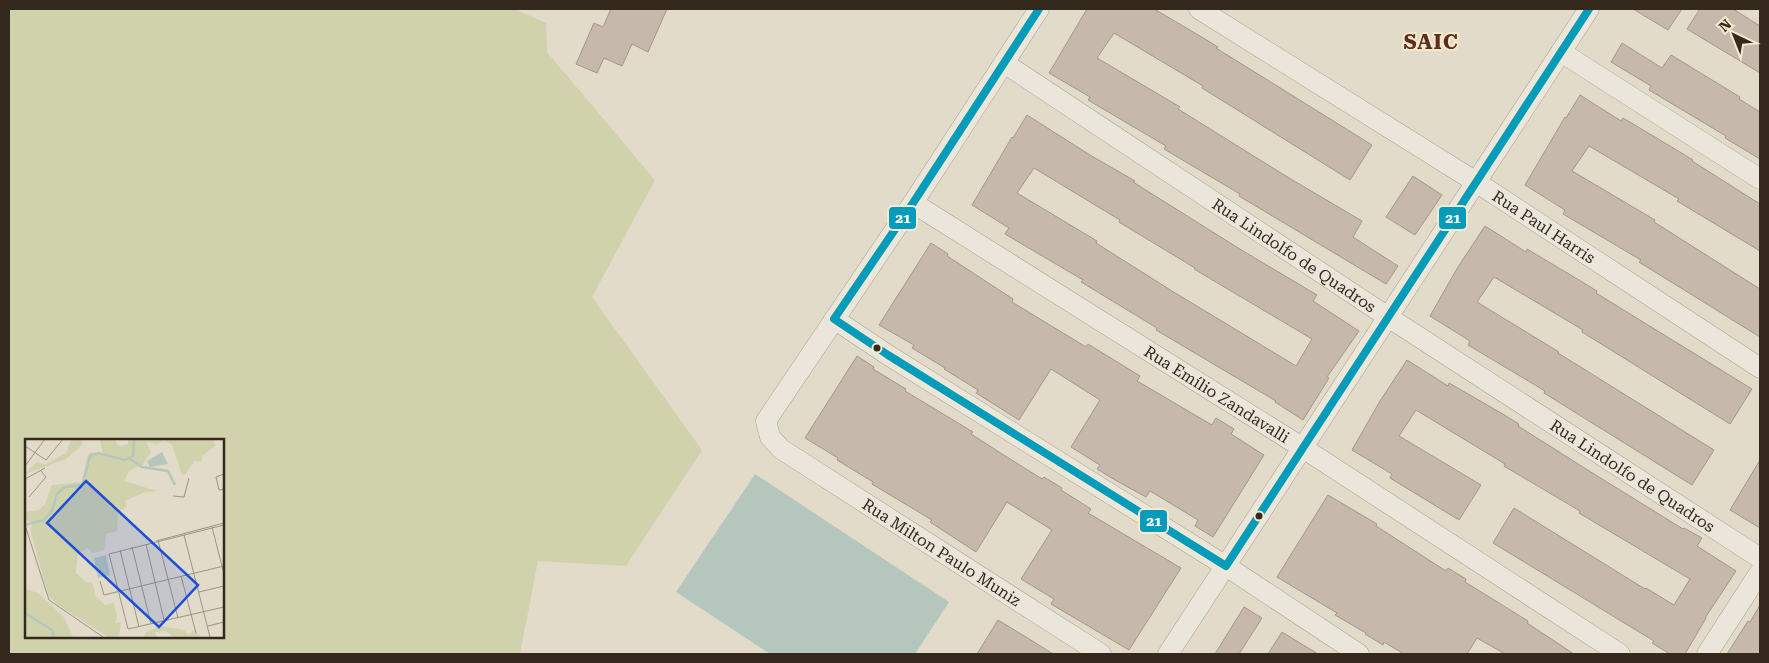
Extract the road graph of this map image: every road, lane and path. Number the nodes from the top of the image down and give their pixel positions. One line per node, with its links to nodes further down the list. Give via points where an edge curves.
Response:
1 (1039, 9): 5 (street)
2 (1199, 9): 7 (street, Rua Paul Harris)
3 (1589, 9): 4 (street)
4 (1561, 52): 6 (street); 7 (street)
5 (1004, 63): 8 (street); 9 (street, Rua Lindolfo de Quadros)
6 (1760, 178)
7 (1476, 182): 9 (street); 11 (street, Rua Paul Harris)
8 (913, 203): 10 (street); 12 (street, Rua Emílio Zandavalli)
9 (1388, 317): 12 (street); 13 (street, Rua Lindolfo de Quadros)
10 (834, 319): 14 (street); 16 (street, Rua Milton Paulo Muniz, via 766,421 770,437 781,449)
11 (1760, 368)
12 (1303, 448): 14 (street); 19 (street, Rua Emílio Zandavalli)
13 (1760, 558)
14 (1226, 566): 17 (street); 18 (street)
15 (1760, 572): 20 (street)
16 (1101, 654)
17 (1168, 654)
18 (1359, 654)
19 (1620, 654)
20 (1707, 654)

